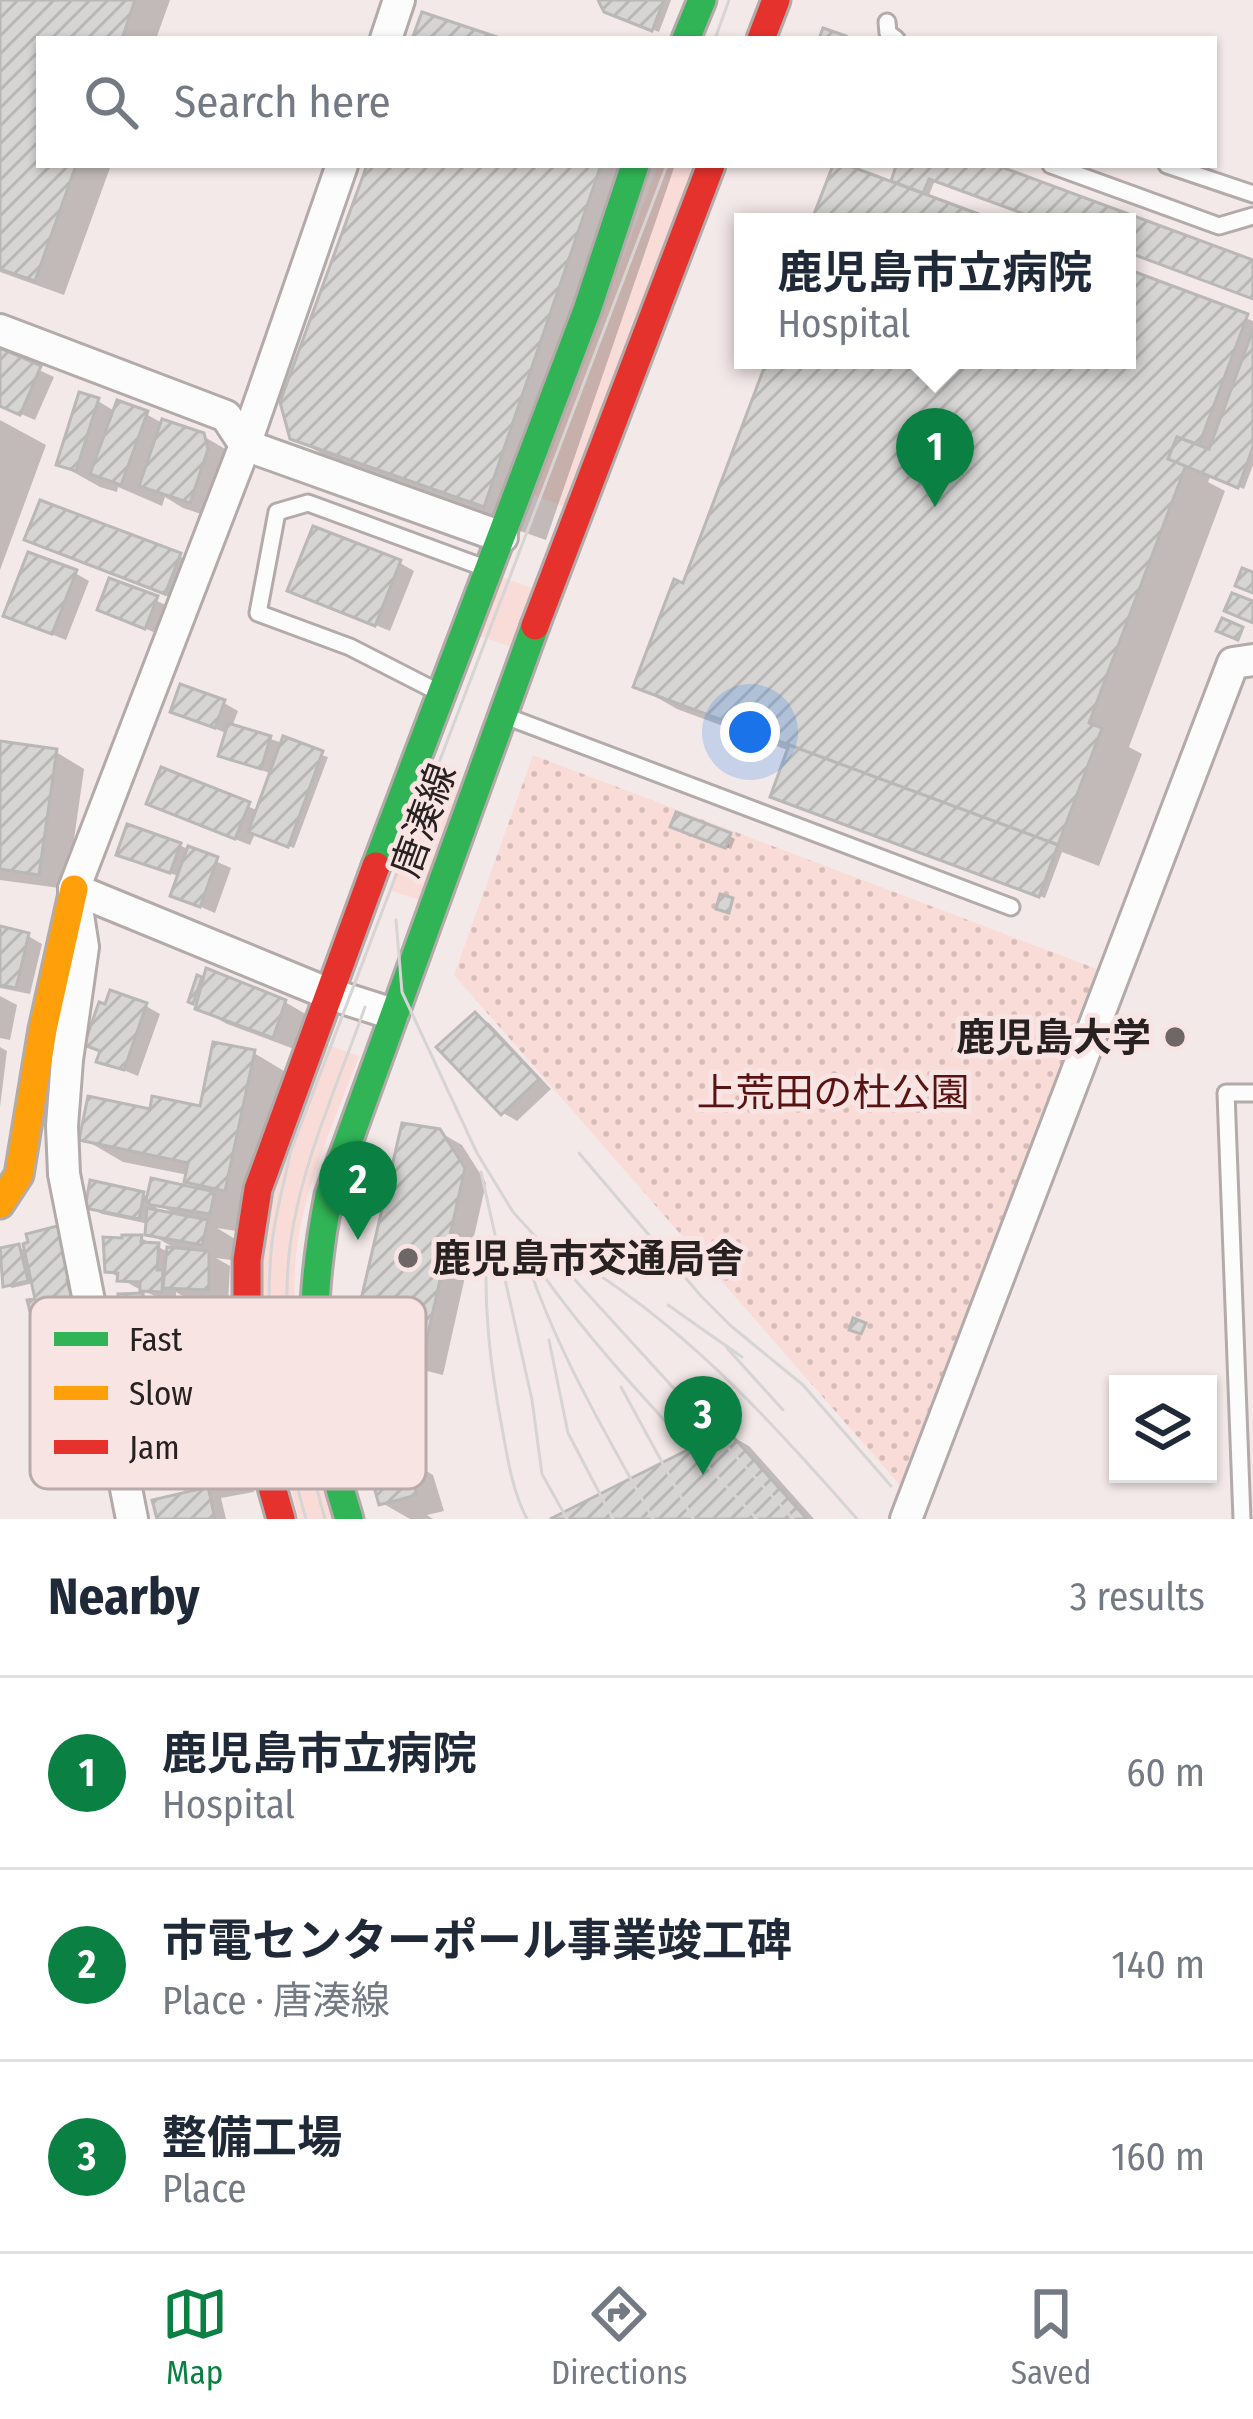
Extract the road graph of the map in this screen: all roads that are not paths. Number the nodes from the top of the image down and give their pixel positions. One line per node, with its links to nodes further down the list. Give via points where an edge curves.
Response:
1 (399, 0): 5 (street)
2 (702, 0): 6 (street)
3 (776, 0): 7 (street)
4 (887, 22): 8 (lane)
5 (387, 36)
6 (687, 36)
7 (762, 36)
8 (892, 36)
9 (341, 168): 17 (street)
10 (634, 168): 18 (street, 唐湊線)
11 (710, 168): 22 (street, 唐湊線)
12 (1066, 168): 15 (lane, via 1219,226)
13 (1175, 168): 14 (lane)
14 (1253, 194)
15 (1253, 216)
16 (0, 330): 17 (street, via 226,416)
17 (244, 445): 18 (street); 23 (street)
18 (502, 537): 19 (street, 唐湊線)
19 (489, 569): 21 (street, 唐湊線); 21 (lane, via 308,503 277,512 258,614 350,646)
20 (1253, 660): 38 (street, via 1233,663)
21 (441, 693): 25 (street, 唐湊線)
22 (502, 715): 24 (lane); 26 (street, 唐湊線)
23 (74, 889): 25 (street); 28 (street, via 20,1174); 29 (street, via 83,947 62,1126)
24 (1011, 907)
25 (327, 993): 26 (street); 30 (street, 唐湊線, via 258,1189)
26 (394, 1014): 31 (street, 唐湊線, via 329,1195)
27 (1253, 1093): 39 (lane, via 1226,1093)
28 (0, 1204)
29 (88, 1297)
30 (247, 1297)
31 (313, 1297)
32 (126, 1489): 35 (street)
33 (273, 1489): 36 (street, 唐湊線)
34 (340, 1489): 37 (street, 唐湊線)
35 (132, 1519)
36 (281, 1519)
37 (349, 1519)
38 (906, 1519)
39 (1242, 1519)

